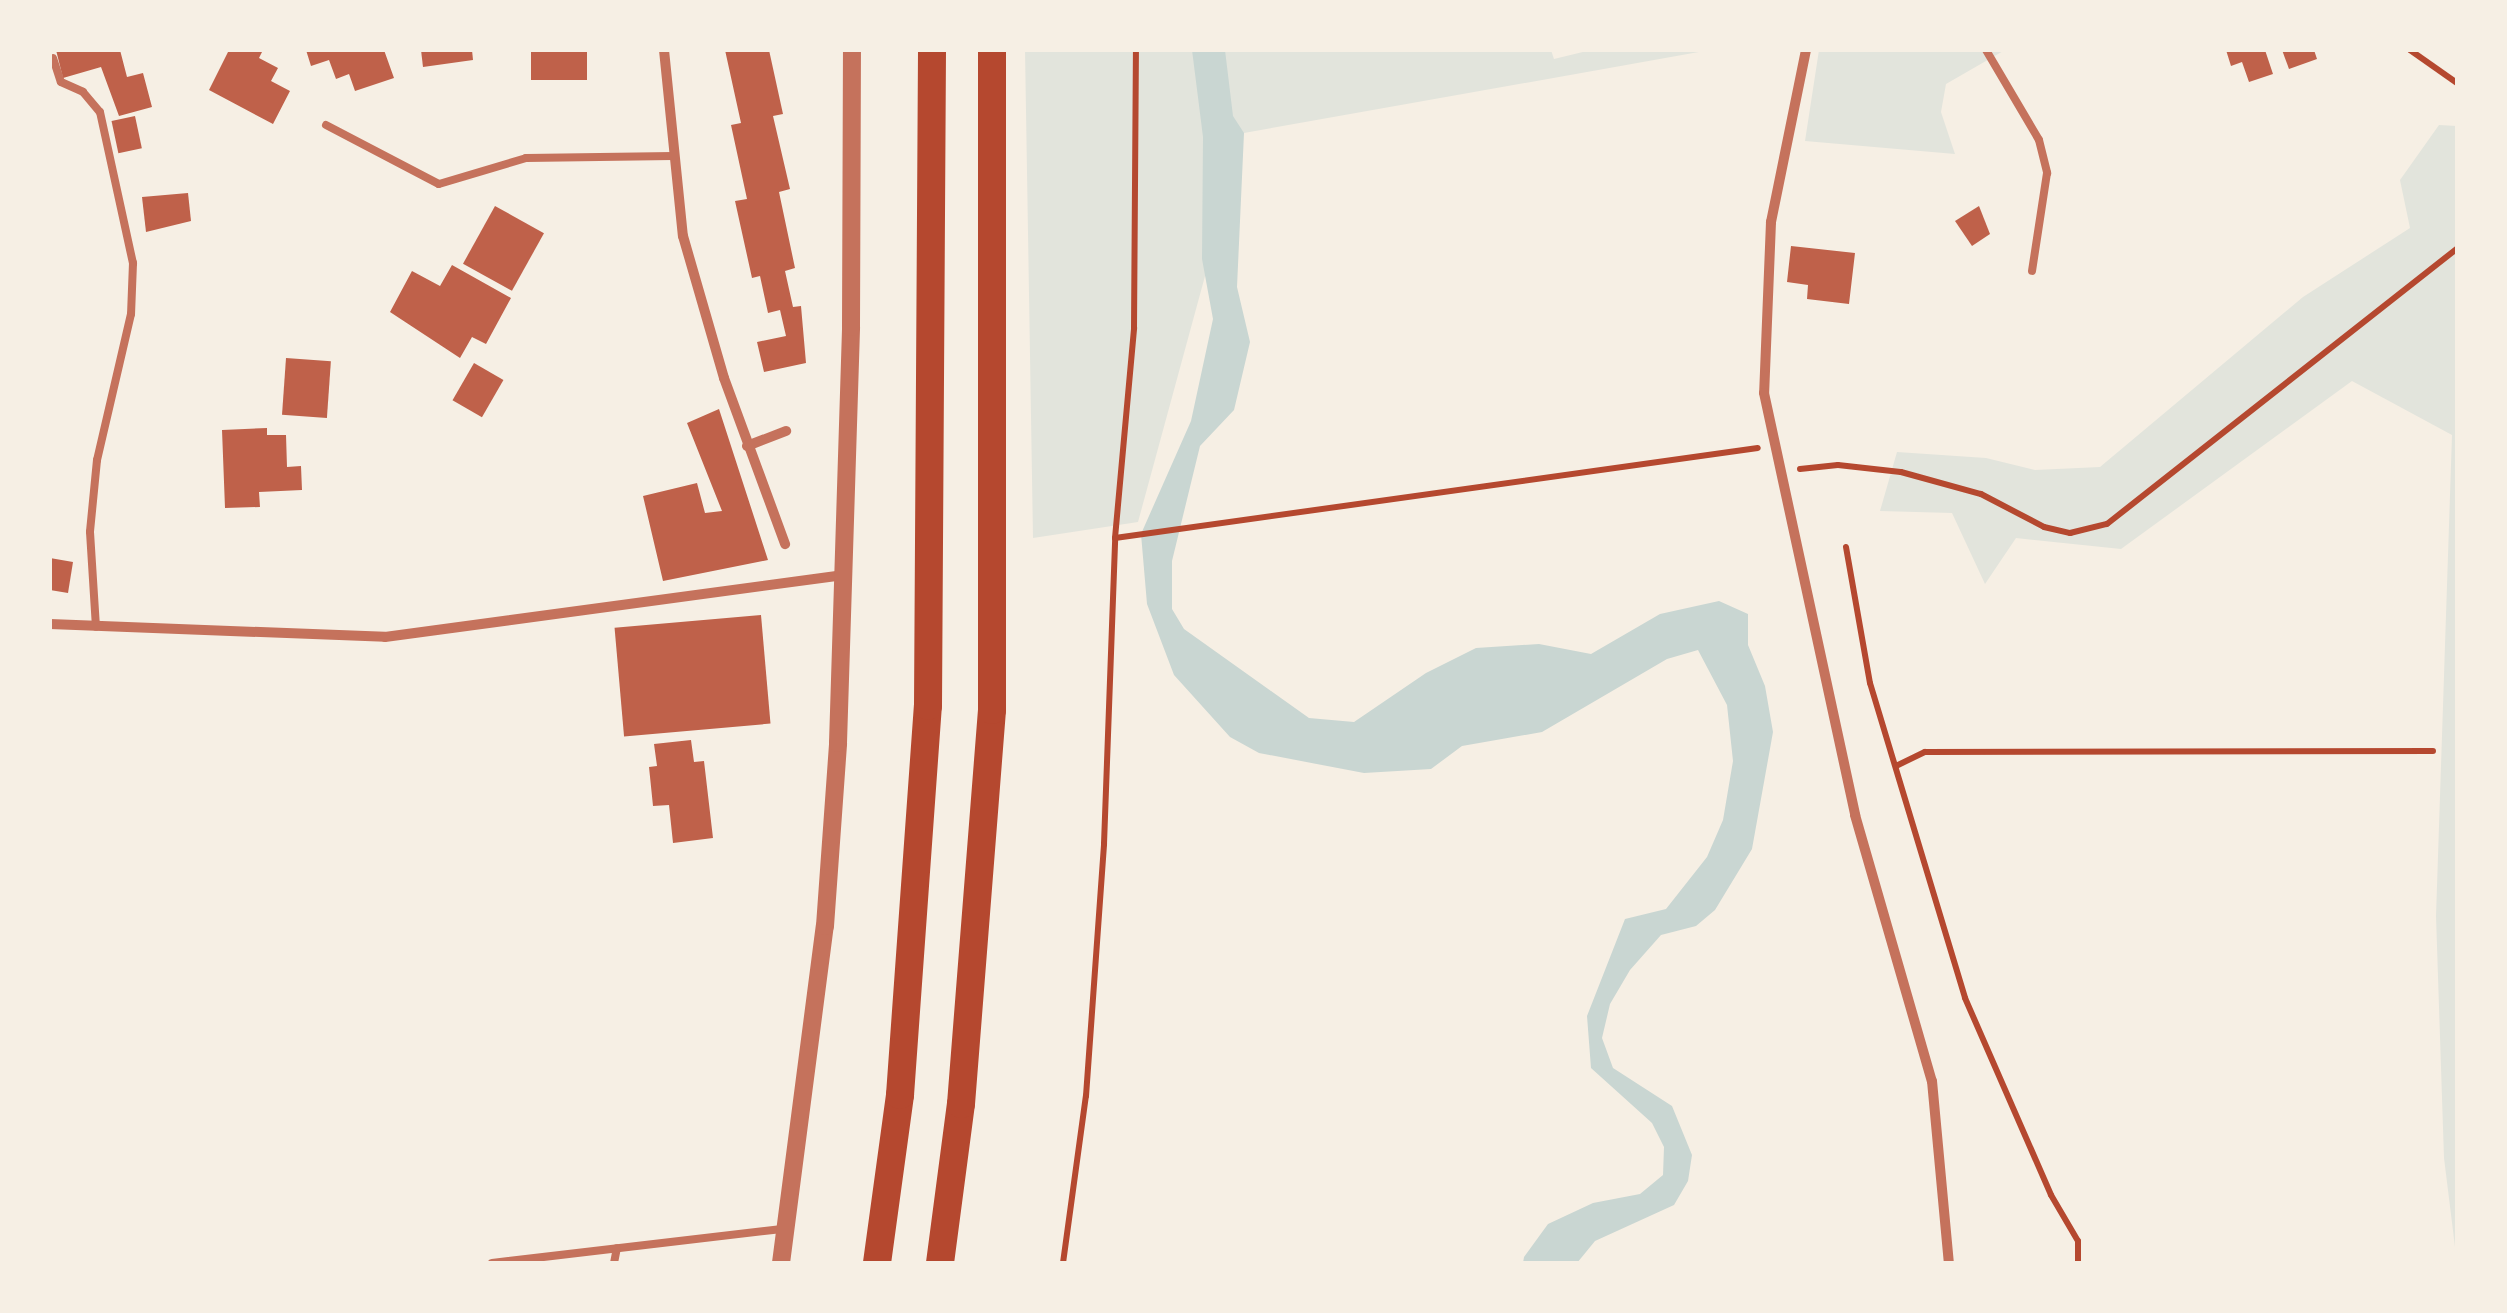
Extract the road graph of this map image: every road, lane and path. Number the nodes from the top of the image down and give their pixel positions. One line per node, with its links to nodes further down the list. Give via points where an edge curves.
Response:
1 (664, 50): 12 (street)
2 (852, 50): 22 (street)
3 (932, 50): 32 (highway, via 928,706 900,1095)
4 (992, 50): 33 (highway, via 992,710 961,1104)
5 (1136, 50): 19 (path, via 1134,328)
6 (1806, 50): 17 (street, via 1764,289 1764,394)
7 (1986, 50): 14 (lane, via 2039,140 2047,173)
8 (2410, 50): 10 (path)
9 (53, 58): 24 (lane, via 61,82 83,92 100,112 132,263 130,314 97,460 90,552)
10 (2457, 83)
11 (326, 125): 12 (lane, via 439,184 526,158)
12 (673, 156): 16 (street, via 684,236)
13 (2457, 250): 18 (path, via 2107,524 2070,532 2044,527 1981,494 1901,472 1838,464)
14 (2032, 271)
15 (786, 431): 16 (street)
16 (747, 446): 20 (street)
17 (1772, 446): 18 (street); 19 (path)
18 (1779, 472): 35 (street, via 1855,816 1932,1081)
19 (1115, 538): 34 (path, via 1086,1096)
20 (785, 544)
21 (1846, 546): 26 (path, via 1870,683)
22 (845, 575): 24 (street, via 385,638); 27 (street, via 825,926)
23 (50, 624): 24 (street)
24 (96, 628)
25 (2433, 751): 26 (path, via 1924,752)
26 (1896, 766): 36 (path, via 1964,998 2051,1196 2078,1240)
27 (787, 1228): 28 (lane); 31 (street)
28 (618, 1248): 29 (lane); 30 (lane)
29 (492, 1263)
30 (614, 1263)
31 (781, 1263)
32 (877, 1263)
33 (940, 1263)
34 (1062, 1263)
35 (1949, 1263)
36 (2078, 1263)

